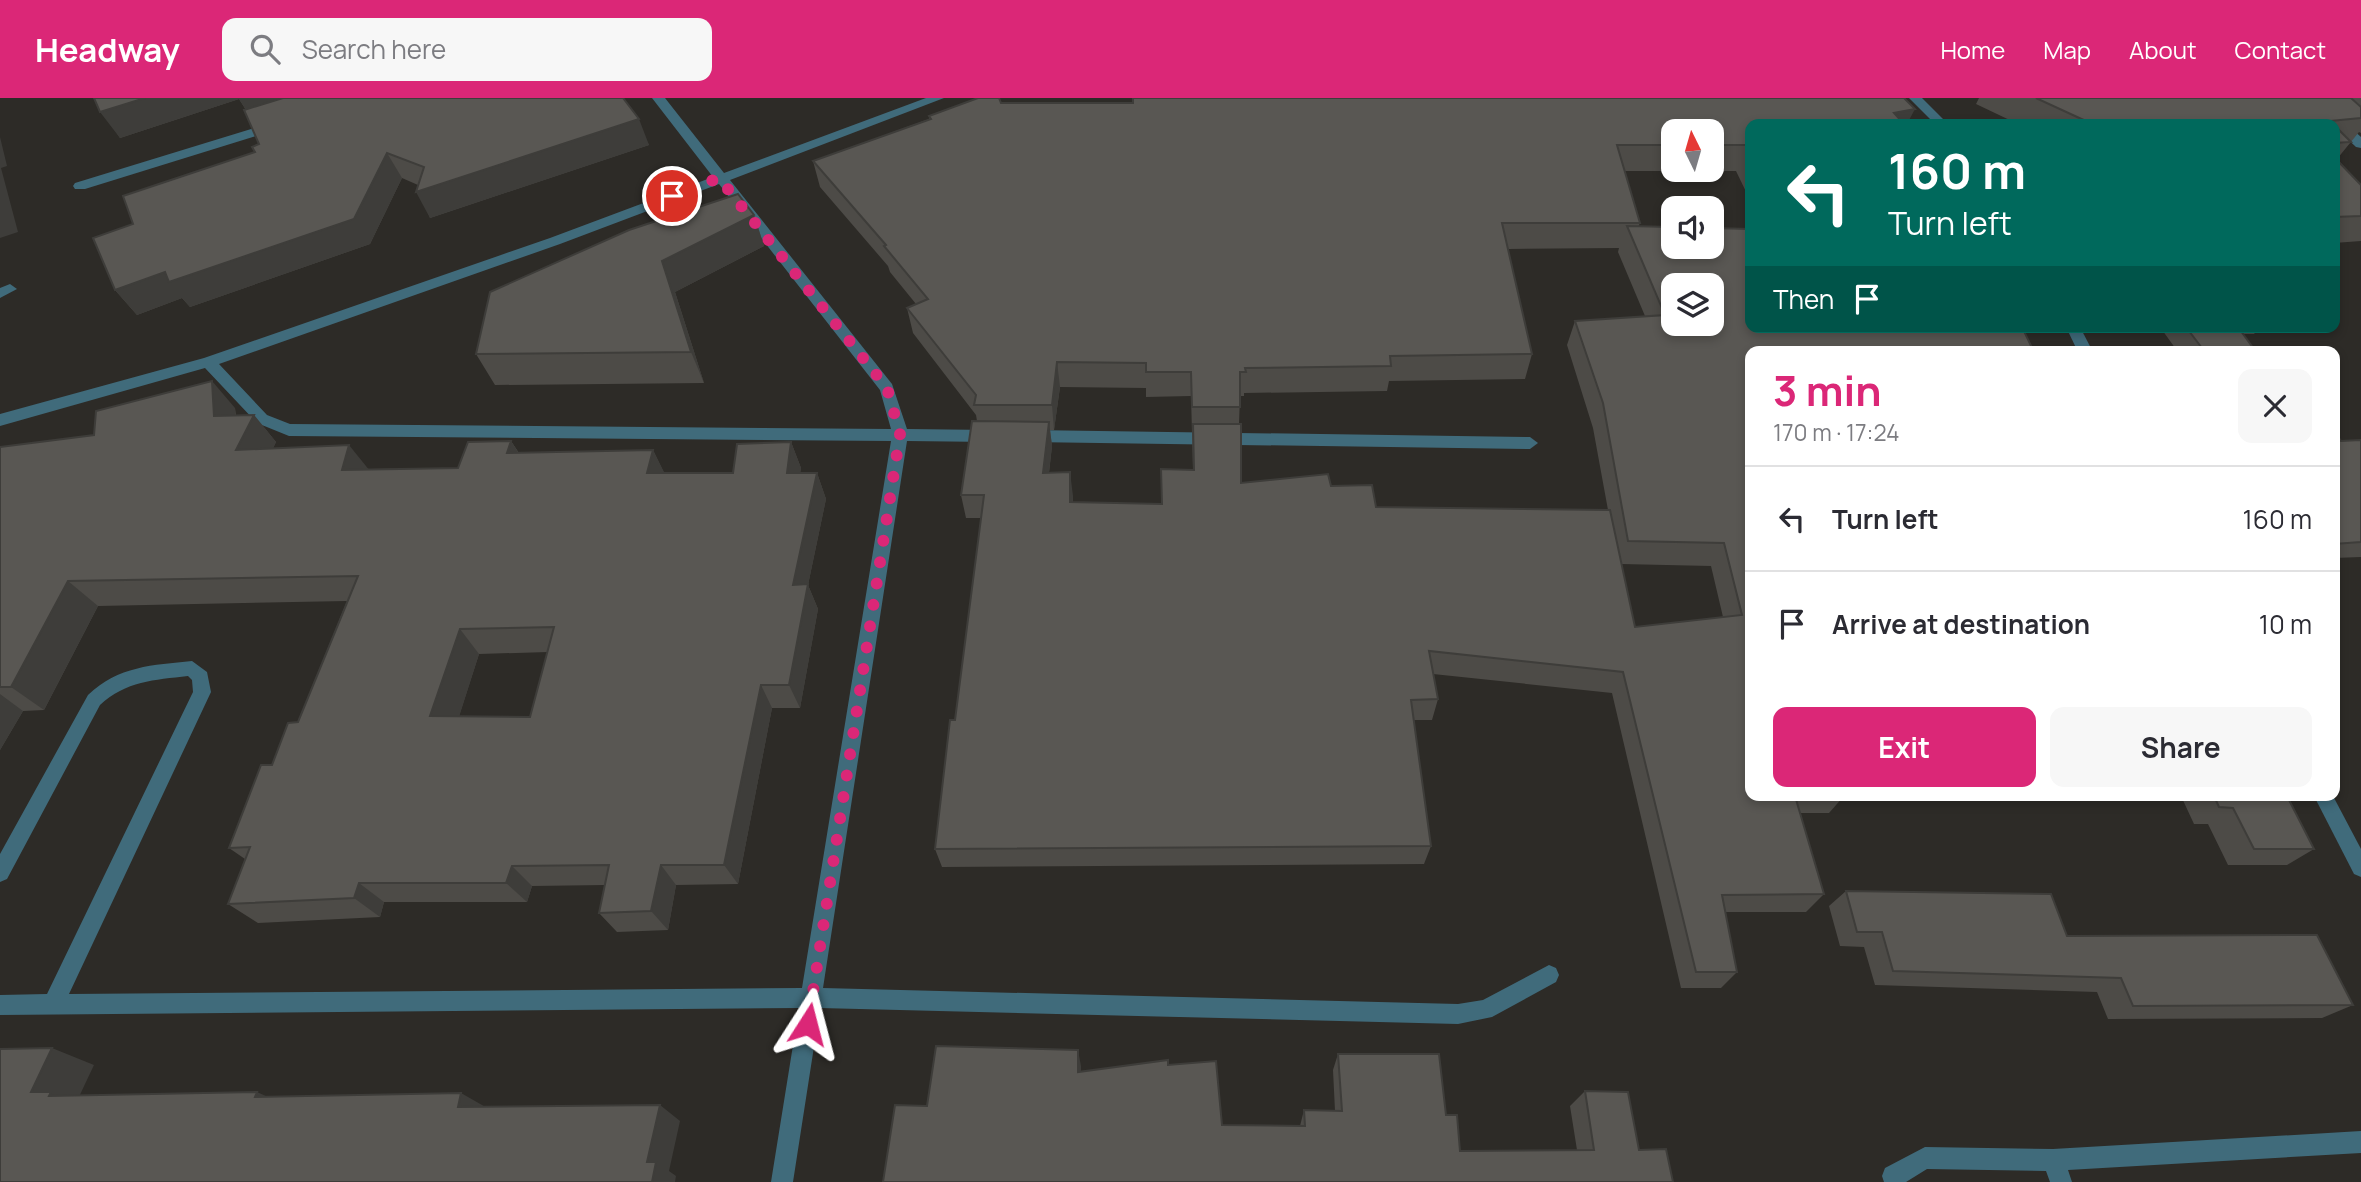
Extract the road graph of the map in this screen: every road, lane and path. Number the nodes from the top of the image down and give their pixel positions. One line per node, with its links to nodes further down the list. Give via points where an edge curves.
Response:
1 (658, 98): 10 (street)
2 (939, 98): 10 (street)
3 (1915, 98): 5 (street)
4 (2310, 98): 6 (street)
5 (1937, 119)
6 (2333, 119)
7 (287, 122): 11 (street)
8 (2340, 125): 9 (street)
9 (2361, 144)
10 (719, 178): 12 (street, via 555,241); 14 (street, via 887,388)
11 (80, 186)
12 (208, 362): 13 (street); 14 (street, via 262,419 289,430)
13 (0, 420)
14 (900, 434): 15 (street); 20 (street)
15 (1530, 443)
16 (2326, 801): 17 (street)
17 (2361, 869)
18 (0, 873): 21 (street, via 94,700 108,685 127,676 192,668 201,677 202,692)
19 (1549, 975): 20 (street, via 1485,1010 1458,1014)
20 (812, 998): 21 (street); 25 (street)
21 (53, 1004): 22 (street)
22 (0, 1005)
23 (2361, 1142): 24 (street)
24 (2053, 1160): 26 (street, via 1926,1158 1893,1176); 27 (street)
25 (782, 1182)
26 (1895, 1182)
27 (2061, 1182)

